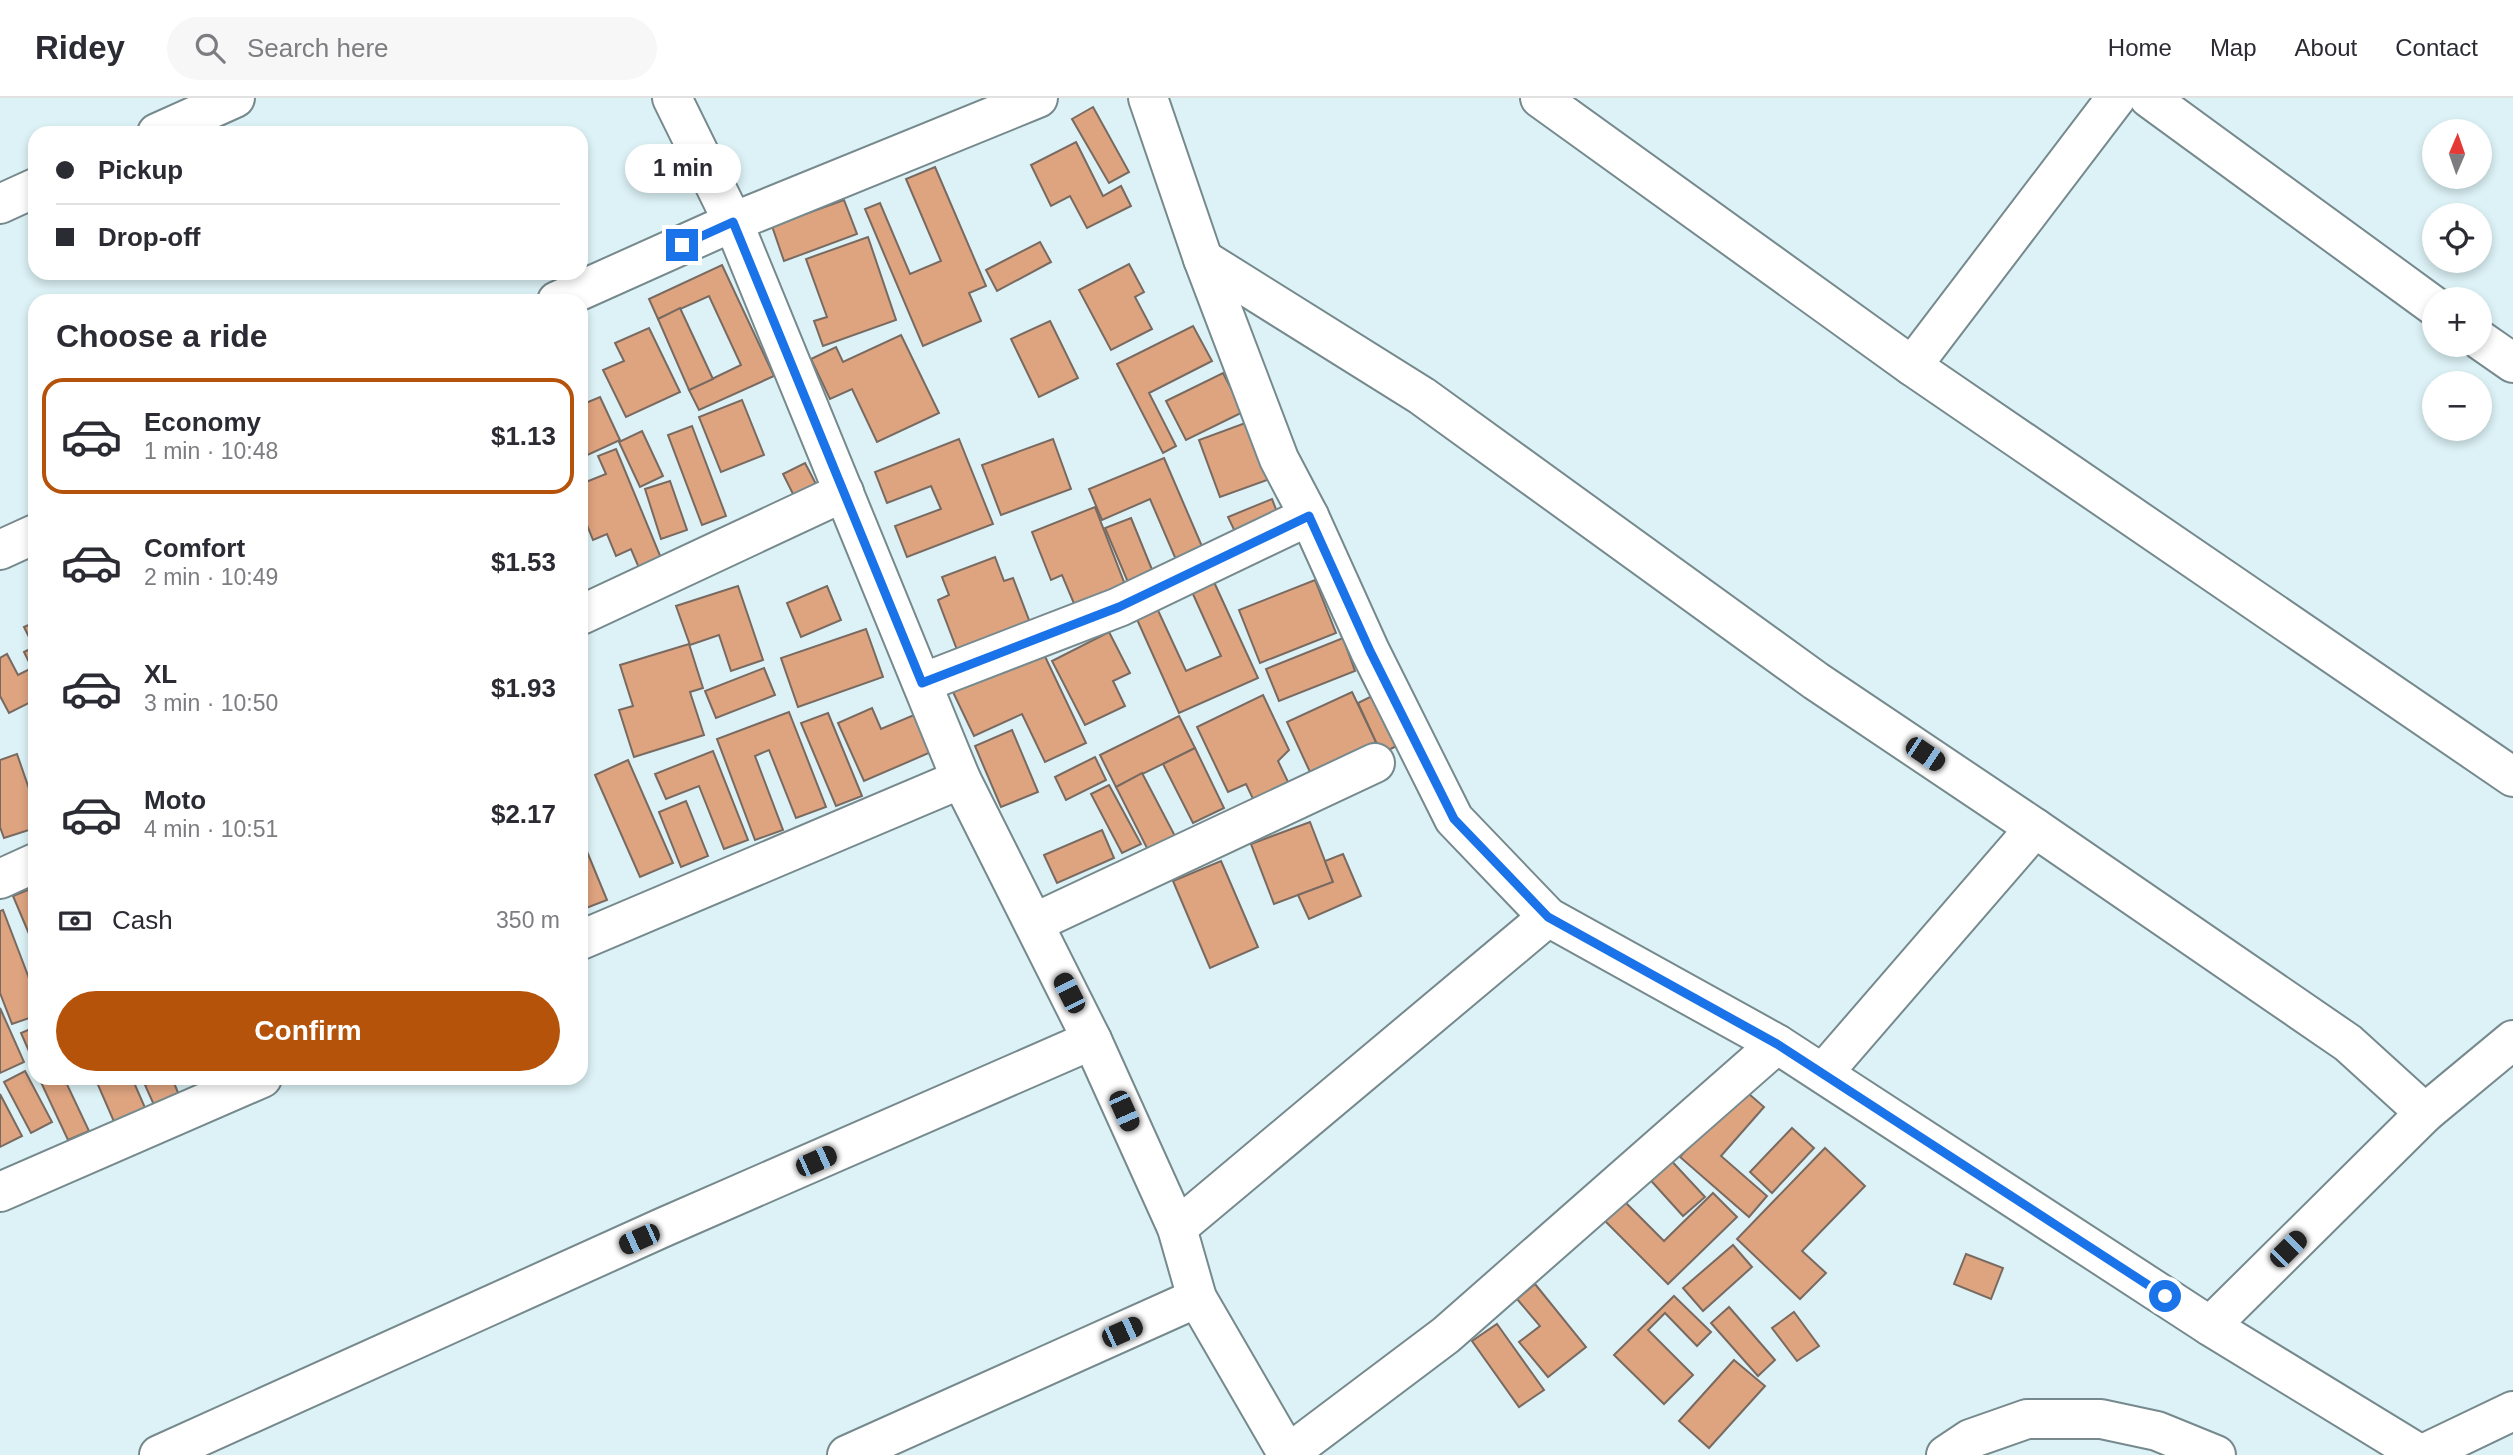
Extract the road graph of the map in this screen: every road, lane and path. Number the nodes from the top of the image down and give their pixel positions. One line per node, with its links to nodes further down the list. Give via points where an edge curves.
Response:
1 (235, 98): 8 (main road)
2 (672, 98): 11 (main road)
3 (1038, 98): 11 (main road)
4 (1148, 98): 12 (main road)
5 (1540, 98): 15 (main road)
6 (2116, 98): 15 (main road)
7 (2149, 98): 14 (main road)
8 (173, 126)
9 (28, 191): 10 (main road)
10 (0, 204)
11 (733, 222): 13 (main road); 16 (main road)
12 (1203, 259): 17 (main road, via 1279,459); 25 (main road, via 1422,396 1816,681)
13 (573, 294)
14 (2422, 297)
15 (1912, 366): 23 (main road)
16 (844, 492): 20 (main road); 21 (main road)
17 (1309, 516): 21 (main road, via 1119,607); 28 (main road, via 1454,819)
18 (28, 537): 19 (main road)
19 (0, 550)
20 (588, 612)
21 (922, 683): 24 (main road)
22 (1376, 763): 29 (main road)
23 (2513, 777)
24 (961, 779): 29 (main road); 30 (main road)
25 (2035, 828): 34 (main road); 36 (main road, via 2348,1043)
26 (28, 866): 27 (main road)
27 (0, 879)
28 (1548, 917): 33 (main road); 38 (main road)
29 (1034, 923): 31 (main road)
30 (588, 937)
31 (1092, 1040): 38 (main road); 42 (main road)
32 (2513, 1040): 36 (main road)
33 (1777, 1044): 34 (main road); 44 (main road, via 1446,1335)
34 (1823, 1073): 40 (main road)
35 (246, 1085): 37 (main road)
36 (2425, 1113): 40 (main road)
37 (0, 1192)
38 (1177, 1228): 39 (main road)
39 (1197, 1298): 43 (main road); 44 (main road)
40 (2210, 1326): 47 (main road)
41 (2513, 1411): 47 (main road)
42 (159, 1455)
43 (847, 1455)
44 (1288, 1455)
45 (1946, 1455): 46 (main road, via 1970,1439 2027,1419 2101,1419 2157,1431)
46 (2216, 1455)
47 (2421, 1455)

